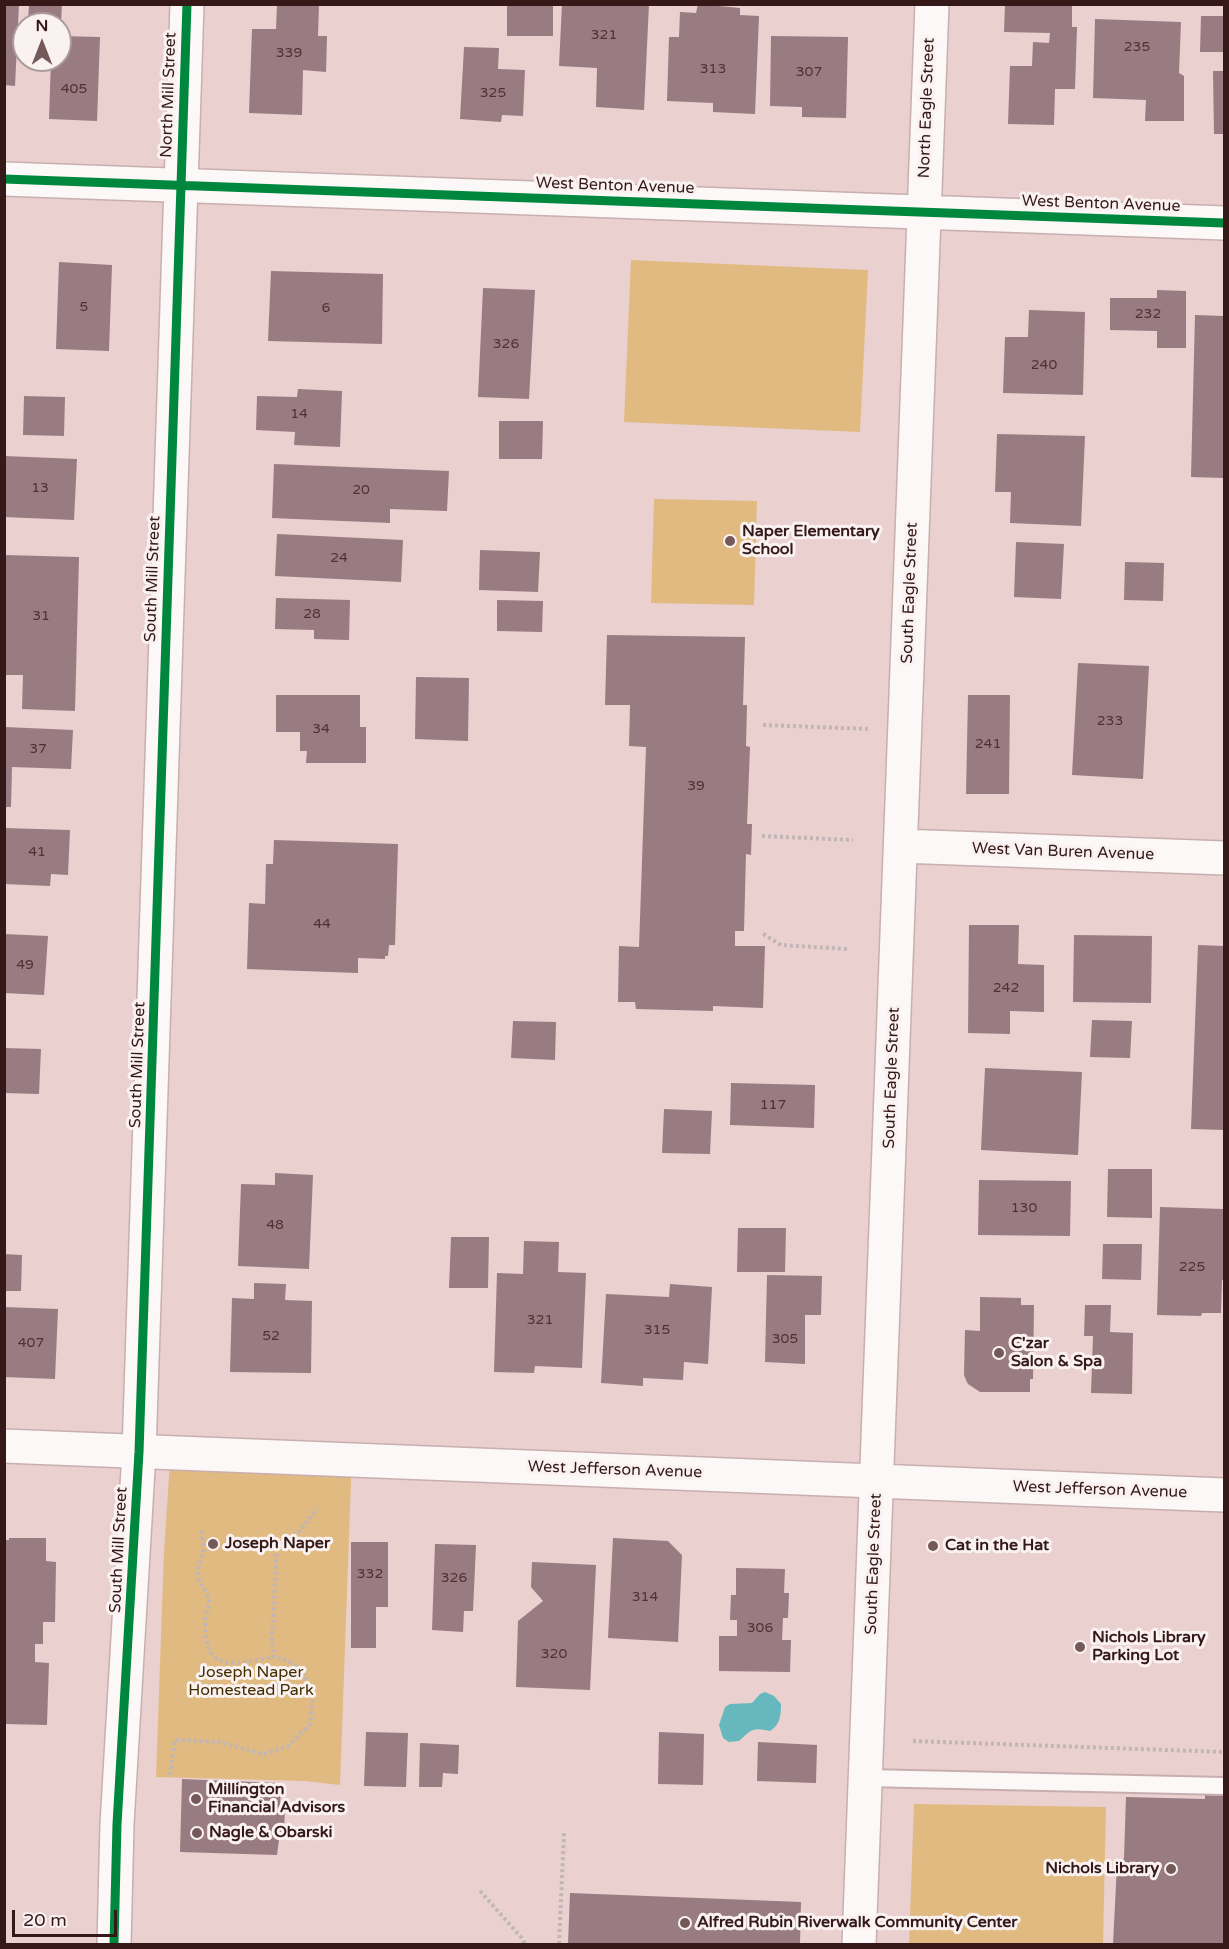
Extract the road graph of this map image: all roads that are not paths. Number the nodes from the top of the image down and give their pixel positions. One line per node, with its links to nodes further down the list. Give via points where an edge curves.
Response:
1 (187, 4): 4 (street, North Mill Street)
2 (932, 4): 5 (street, North Eagle Street)
3 (4, 179): 4 (street, West Benton Avenue)
4 (181, 186): 5 (street, West Benton Avenue); 10 (street, South Mill Street)
5 (923, 212): 6 (street, West Benton Avenue); 7 (street, South Eagle Street)
6 (1224, 223)
7 (901, 846): 8 (street, West Van Buren Avenue); 11 (street, South Eagle Street)
8 (1224, 858)
9 (4, 1446): 10 (street, West Jefferson Avenue)
10 (139, 1452): 11 (street, West Jefferson Avenue); 15 (street, South Mill Street, via 117,1824)
11 (877, 1481): 12 (street, West Jefferson Avenue); 13 (street, South Eagle Street)
12 (1224, 1495)
13 (866, 1778): 14 (lane); 16 (street, South Eagle Street)
14 (1224, 1786)
15 (116, 1939)
16 (859, 1944)

